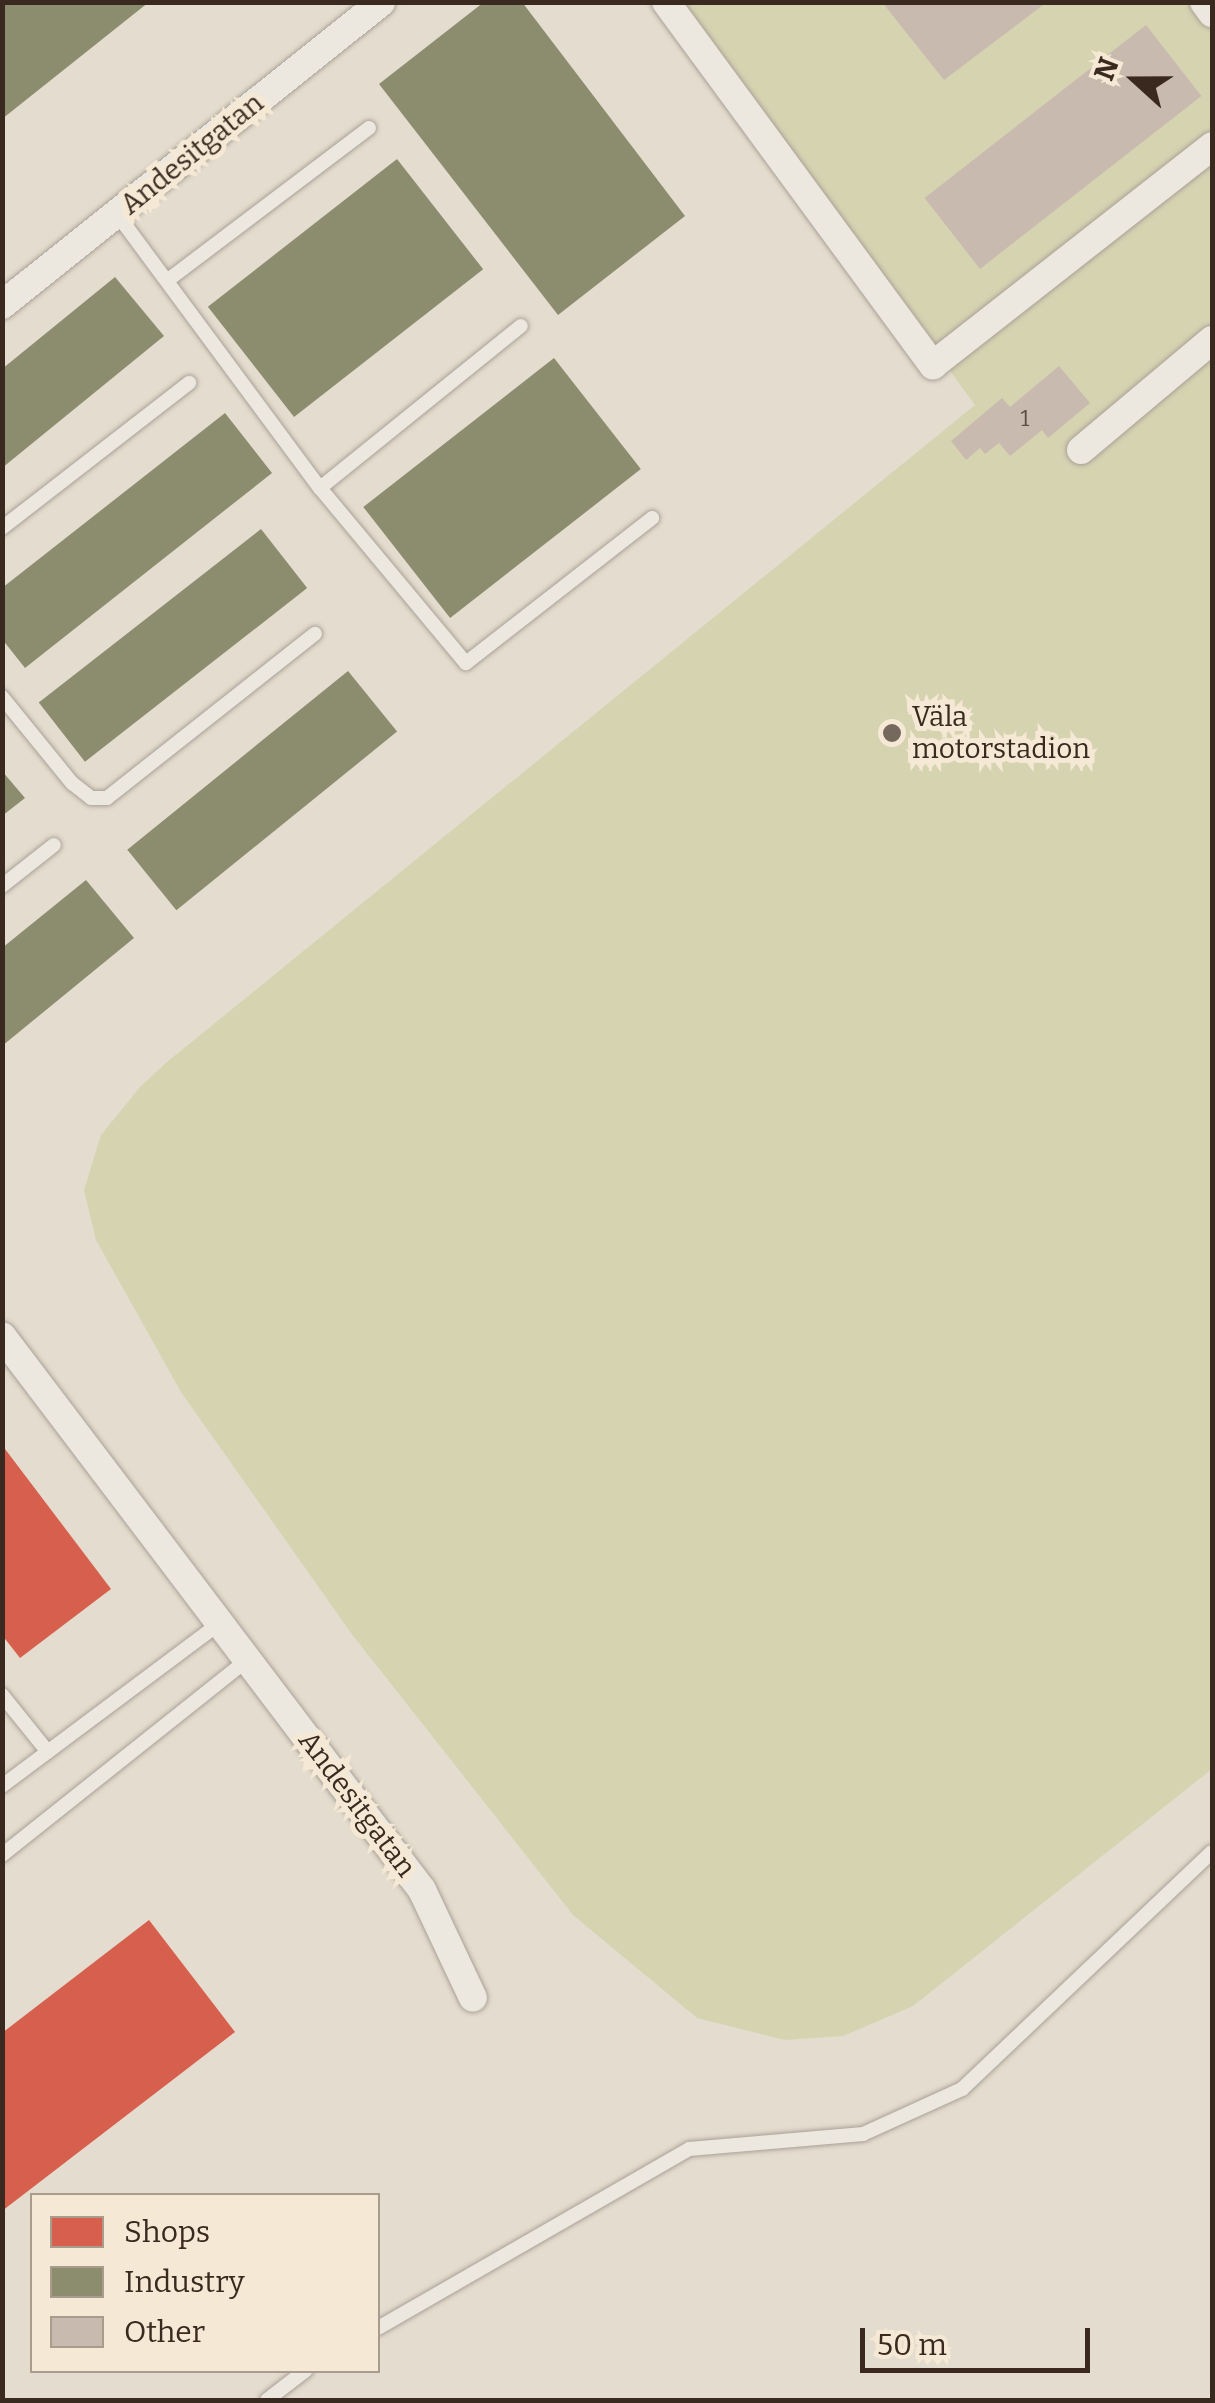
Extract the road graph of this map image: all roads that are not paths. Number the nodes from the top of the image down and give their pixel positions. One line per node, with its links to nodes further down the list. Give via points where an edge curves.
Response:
1 (382, 2): 7 (street, Andesitgatan)
2 (666, 2): 6 (street, via 934,365)
3 (1204, 2): 4 (street)
4 (1212, 14)
5 (369, 128): 8 (lane)
6 (1212, 146)
7 (117, 214): 8 (lane); 9 (street, Andesitgatan)
8 (168, 280): 14 (lane)
9 (2, 305)
10 (520, 326): 14 (lane)
11 (1212, 340): 13 (street)
12 (189, 383): 16 (lane)
13 (1081, 450)
14 (320, 488): 15 (lane, via 466,663)
15 (652, 518)
16 (2, 528)
17 (315, 634): 18 (lane, via 107,798 91,798 72,783)
18 (2, 698)
19 (54, 846): 20 (lane)
20 (2, 886)
21 (2, 1336): 22 (street, Andesitgatan)
22 (220, 1623): 23 (street, Andesitgatan); 25 (lane)
23 (249, 1659): 28 (lane); 29 (street, Andesitgatan, via 422,1890)
24 (2, 1695): 25 (lane)
25 (48, 1752): 26 (lane)
26 (2, 1786)
27 (1212, 1852): 30 (lane, via 962,2089 863,2134 689,2149)
28 (2, 1855)
29 (472, 1998)
30 (380, 2327)
31 (302, 2373): 32 (lane)
32 (267, 2400)

